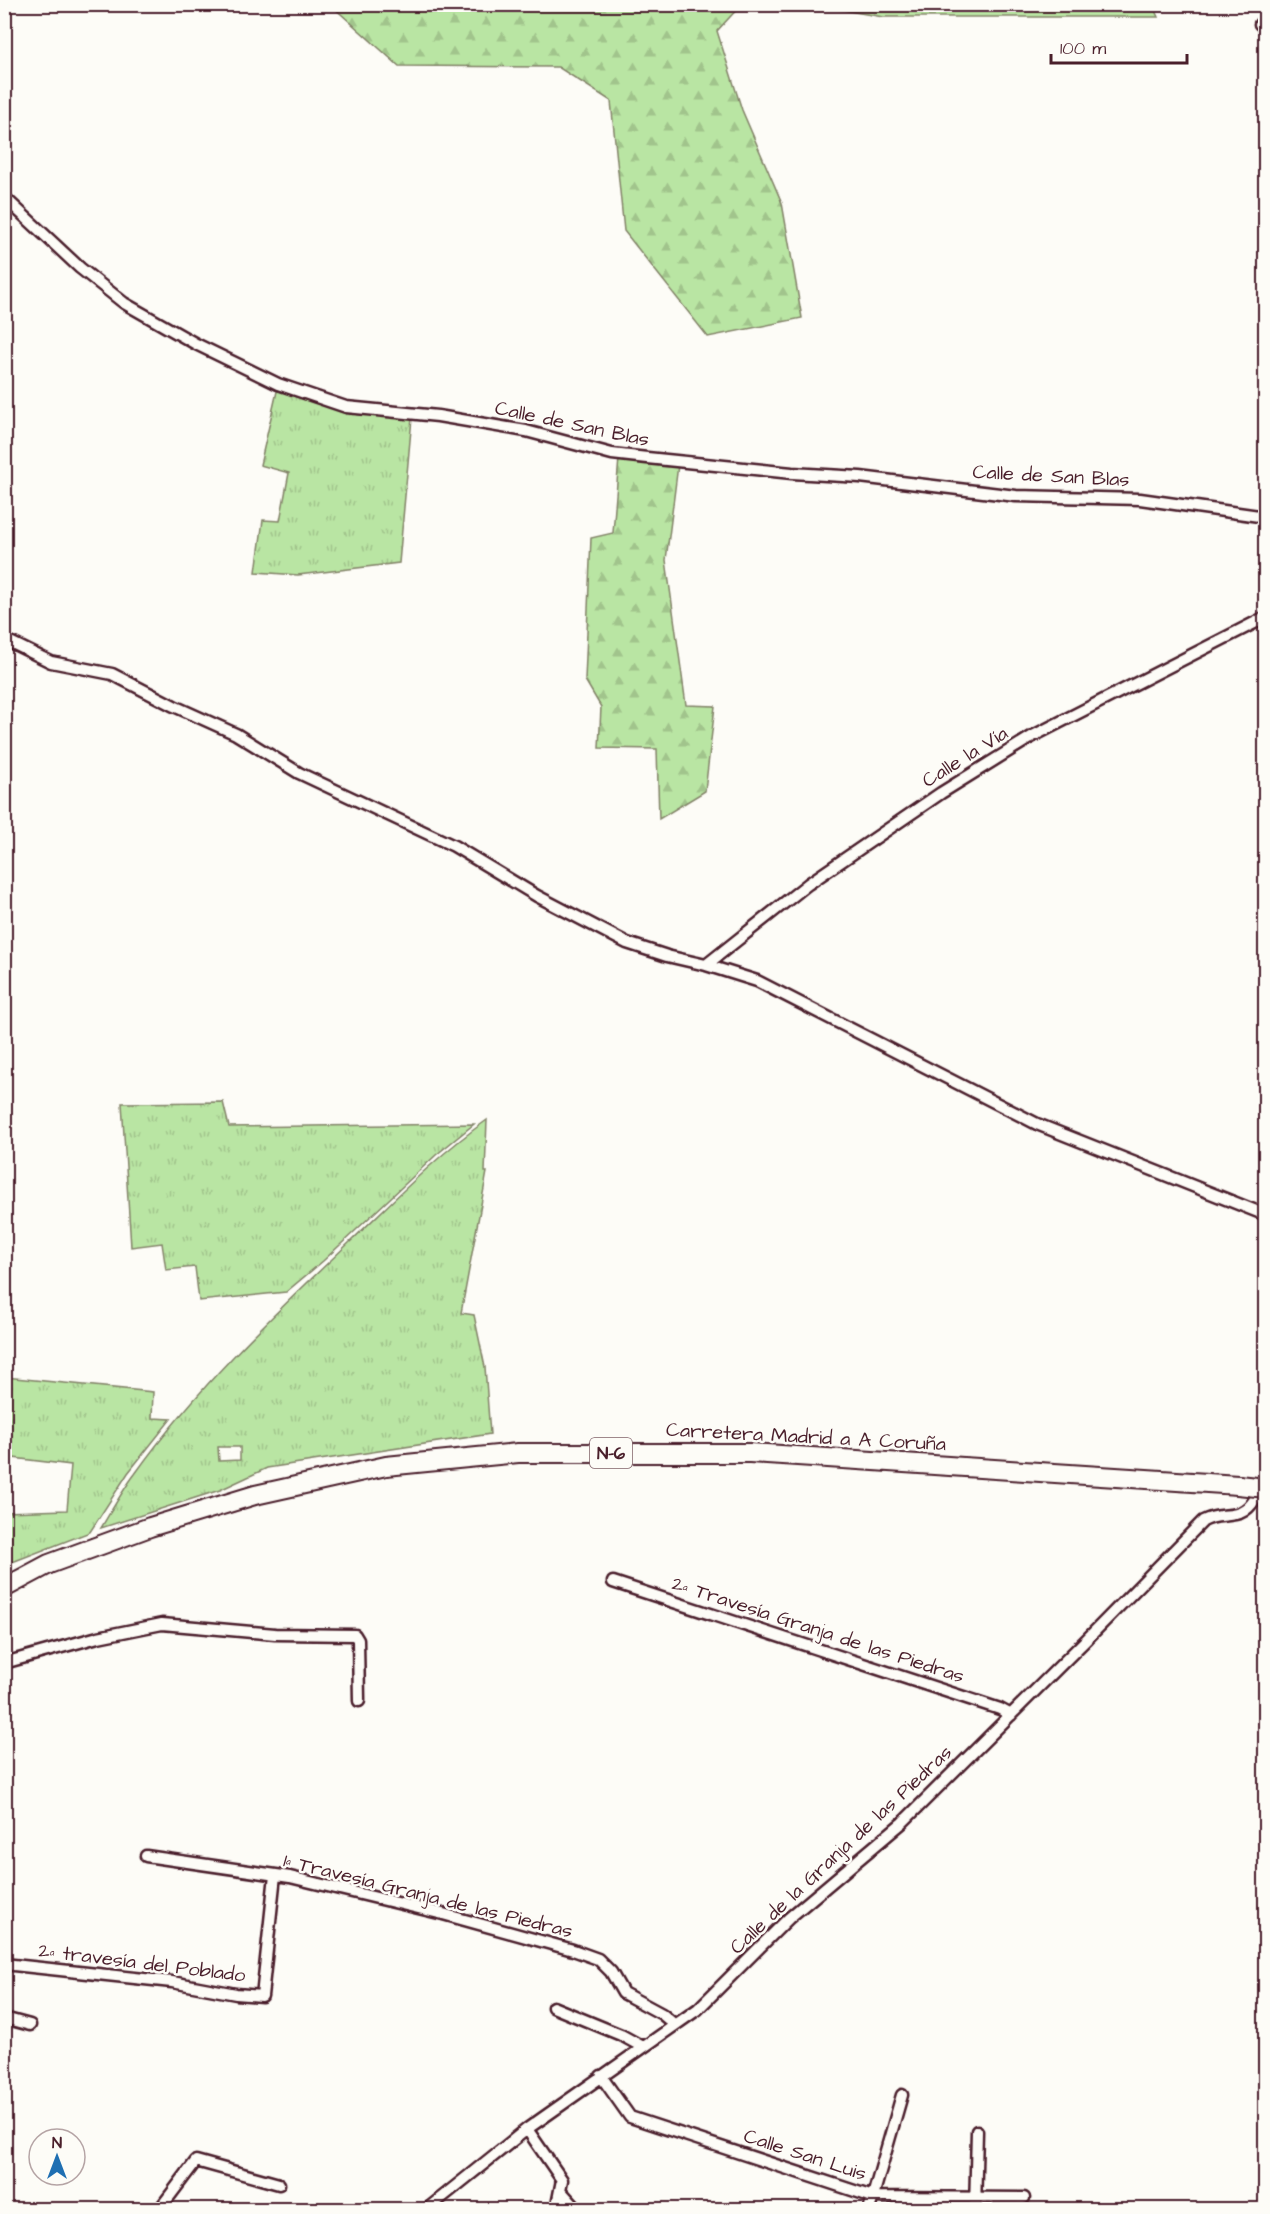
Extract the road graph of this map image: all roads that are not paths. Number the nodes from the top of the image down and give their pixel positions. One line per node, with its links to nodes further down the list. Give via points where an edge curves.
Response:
1 (4, 197): 2 (street, Calle de San Blas, via 124,303 278,384 346,406 526,431 612,454 1016,495 1152,501)
2 (1266, 517)
3 (1266, 617): 5 (street, Calle la Vía, via 1033,736 950,787 808,884)
4 (4, 639): 5 (street, via 51,662 112,674 236,734 300,773 454,846 537,896 627,943)
5 (706, 965): 6 (street, via 757,981 1037,1124)
6 (1266, 1215)
7 (1266, 1477): 8 (street)
8 (1261, 1492): 10 (highway, Carretera Madrid a A Coruña / N-6, bridge, via 1238,1485 750,1453 518,1452 386,1466 255,1495 150,1527 49,1564); 13 (street, Calle de la Granja de las Piedras, via 1235,1515 1203,1521)
9 (613, 1582): 13 (street, 2ª Travesía Granja de las Piedras)
10 (4, 1588)
11 (4, 1663): 12 (street, via 162,1624 275,1634 355,1635)
12 (359, 1701)
13 (1011, 1715): 20 (street, Calle de la Granja de las Piedras, via 902,1823 789,1918 698,2009)
14 (146, 1856): 15 (street, 1ª Travesía Granja de las Piedras)
15 (275, 1875): 16 (street, 2ª travesía del Poblado, via 262,1996); 20 (street, 1ª Travesía Granja de las Piedras, via 443,1914 593,1956 611,1972 623,1993)
16 (4, 1964)
17 (553, 2007): 21 (street)
18 (4, 2018): 19 (street)
19 (30, 2025)
20 (675, 2025): 21 (street, Calle de la Granja de las Piedras)
21 (643, 2047): 22 (street, Calle de la Granja de las Piedras)
22 (602, 2076): 24 (street, Calle de la Granja de las Piedras); 28 (street, Calle San Luis, via 630,2117)
23 (902, 2095): 28 (street)
24 (527, 2128): 27 (street, via 562,2180); 32 (street, Calle de la Granja de las Piedras)
25 (977, 2131): 29 (street)
26 (279, 2184): 31 (street, via 196,2161)
27 (560, 2190): 33 (street); 34 (street)
28 (873, 2197): 29 (street, Calle San Luis); 35 (street)
29 (975, 2197): 30 (street, Calle San Luis); 36 (street)
30 (1024, 2198)
31 (159, 2210)
32 (426, 2210)
33 (556, 2210)
34 (578, 2210)
35 (869, 2210)
36 (975, 2210)

